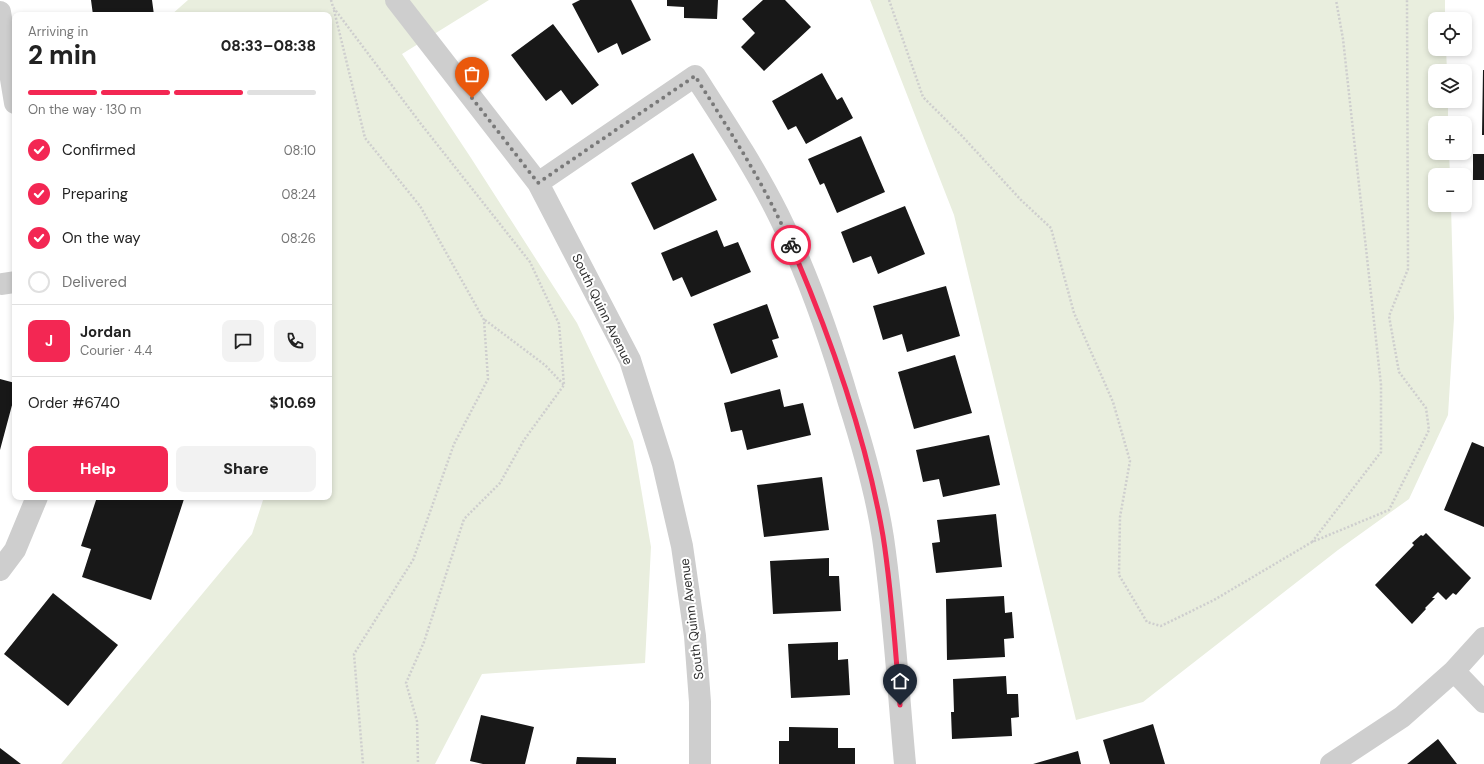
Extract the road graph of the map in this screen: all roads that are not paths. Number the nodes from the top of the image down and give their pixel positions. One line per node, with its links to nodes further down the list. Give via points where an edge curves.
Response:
1 (396, 0): 4 (street, South Quinn Avenue)
2 (0, 12): 3 (street)
3 (12, 85)
4 (538, 183): 10 (street, South Quinn Avenue, via 630,360 662,464 682,546 695,636 700,702); 11 (street, via 695,76 747,157 778,214 811,290 831,344 865,453 883,536)
5 (36, 500): 6 (street, via 15,550)
6 (0, 570)
7 (1484, 638): 8 (street)
8 (1454, 671): 9 (street); 12 (street, via 1402,717)
9 (1484, 702)
10 (700, 764)
11 (905, 764)
12 (1332, 764)

